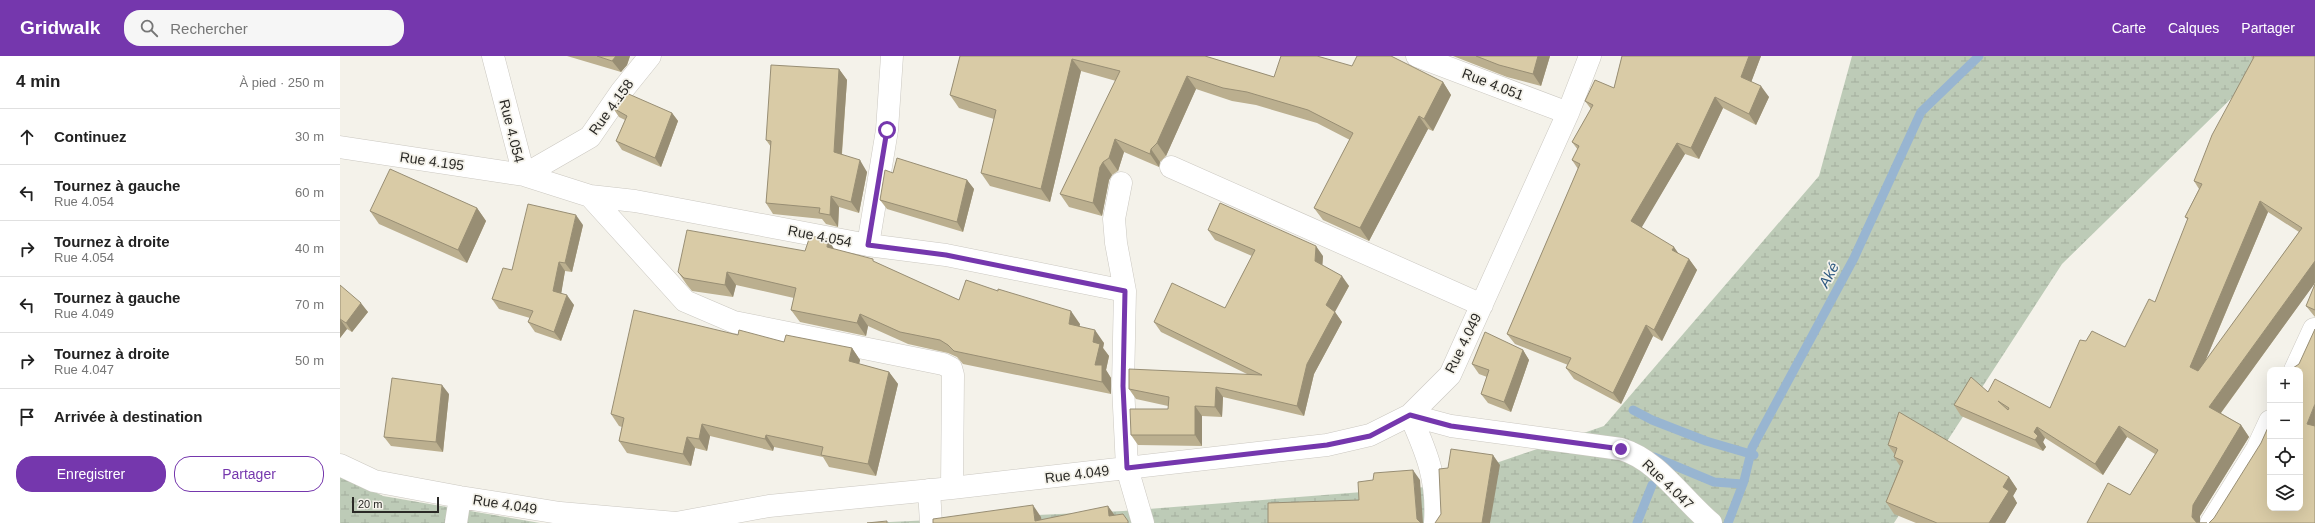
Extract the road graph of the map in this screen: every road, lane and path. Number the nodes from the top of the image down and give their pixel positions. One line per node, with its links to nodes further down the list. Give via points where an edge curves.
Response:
1 (493, 56): 9 (street, Rue 4.054)
2 (650, 56): 9 (street, Rue 4.158, via 621,92 590,138)
3 (892, 56): 12 (street, via 887,130)
4 (1417, 56): 6 (street, Rue 4.051)
5 (1590, 56): 6 (street, Rue 4.049)
6 (1568, 113): 14 (street, Rue 4.049)
7 (340, 147): 9 (street, Rue 4.195)
8 (1171, 167): 14 (street)
9 (524, 175): 11 (street, Rue 4.054)
10 (1121, 183): 13 (street, via 1114,219)
11 (590, 196): 12 (street, Rue 4.054, via 635,201); 21 (street, via 685,301 734,322 942,364 951,368)
12 (868, 245): 13 (street, Rue 4.054, via 946,255)
13 (1125, 291): 20 (street, via 1123,386)
14 (1482, 305): 17 (street, Rue 4.049, via 1450,375)
15 (2314, 329): 16 (street)
16 (2296, 367)
17 (1410, 415): 20 (street, Rue 4.049, via 1370,436 1327,445); 28 (street, via 1428,454 1433,476); 29 (street, Rue 4.047, via 1451,426 1621,449 1634,453 1646,461 1697,512)
18 (2267, 427): 30 (street, via 2257,449)
19 (340, 465): 23 (street, Rue 4.049, via 374,481)
20 (1127, 468): 21 (street, Rue 4.049); 27 (street)
21 (952, 488): 22 (street, Rue 4.049)
22 (929, 490): 25 (street, Rue 4.049, via 769,506); 26 (street)
23 (460, 496): 24 (street); 25 (street, Rue 4.049, via 560,513)
24 (456, 523)
25 (676, 523)
26 (931, 523)
27 (1143, 523)
28 (1435, 523)
29 (1712, 523)
30 (2211, 523)

